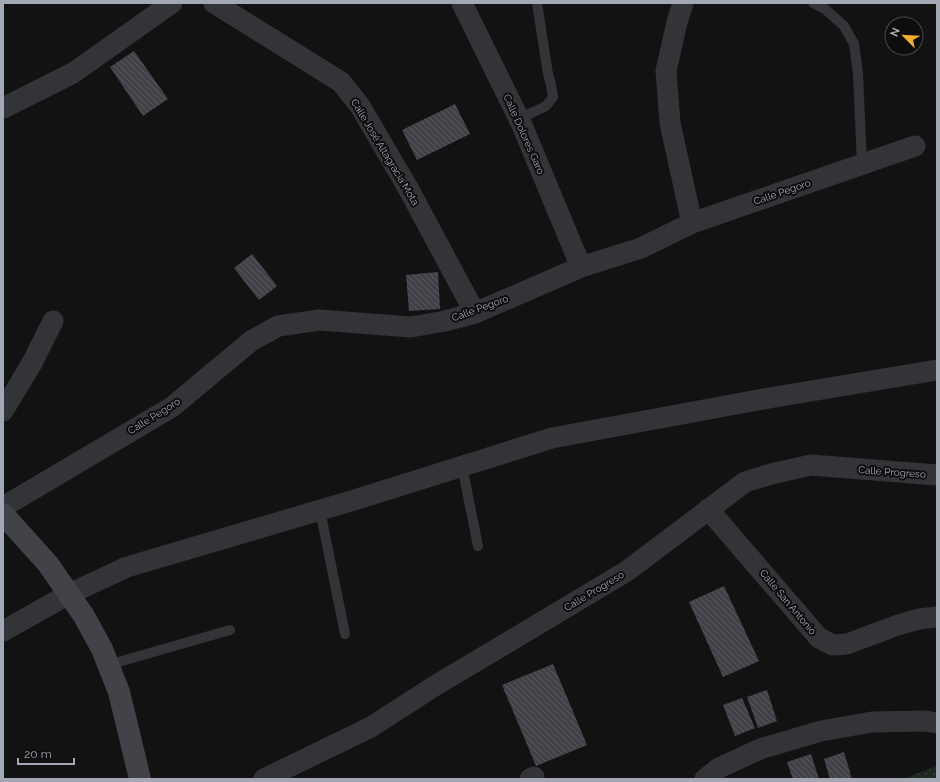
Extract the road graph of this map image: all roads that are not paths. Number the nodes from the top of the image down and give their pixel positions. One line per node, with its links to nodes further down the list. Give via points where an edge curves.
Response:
1 (172, 3): 7 (street, via 73,73)
2 (214, 3): 13 (street, Calle José Altagracia Mota, via 341,82 360,106 408,188)
3 (462, 3): 8 (street, Calle Dolores Garo)
4 (537, 3): 8 (lane, via 553,97 546,106 527,115)
5 (683, 3): 11 (street, via 666,71 670,123)
6 (813, 3): 10 (lane, via 825,9 844,26 854,44 858,73)
7 (3, 108)
8 (522, 125): 12 (street, Calle Dolores Garo)
9 (914, 146): 10 (street, Calle Pegoro)
10 (862, 164): 11 (street, Calle Pegoro)
11 (692, 223): 12 (street, Calle Pegoro, via 642,248)
12 (581, 267): 13 (street, Calle Pegoro)
13 (475, 313): 19 (street, Calle Pegoro, via 445,322 411,327 319,320 278,326 251,341 172,407)
14 (53, 321): 16 (street, via 32,363)
15 (937, 370): 17 (street, via 552,438)
16 (3, 411)
17 (462, 466): 21 (street); 23 (lane)
18 (937, 475): 20 (street, Calle Progreso, via 812,466 745,482)
19 (3, 507)
20 (708, 508): 25 (street, Calle San Antonio, via 819,638 833,645 847,644 919,619); 32 (street, Calle Progreso, via 627,571 371,727)
21 (320, 510): 24 (street, via 127,567); 28 (lane)
22 (3, 514): 24 (main road, via 48,564)
23 (478, 546)
24 (68, 594): 27 (street); 29 (main road, via 84,616)
25 (937, 617)
26 (230, 630): 29 (lane)
27 (3, 631)
28 (345, 634)
29 (108, 664): 31 (main road, via 119,692)
30 (937, 722): 33 (street, via 872,722 821,731 760,749 719,768)
31 (140, 779)
32 (264, 779)
33 (705, 779)

